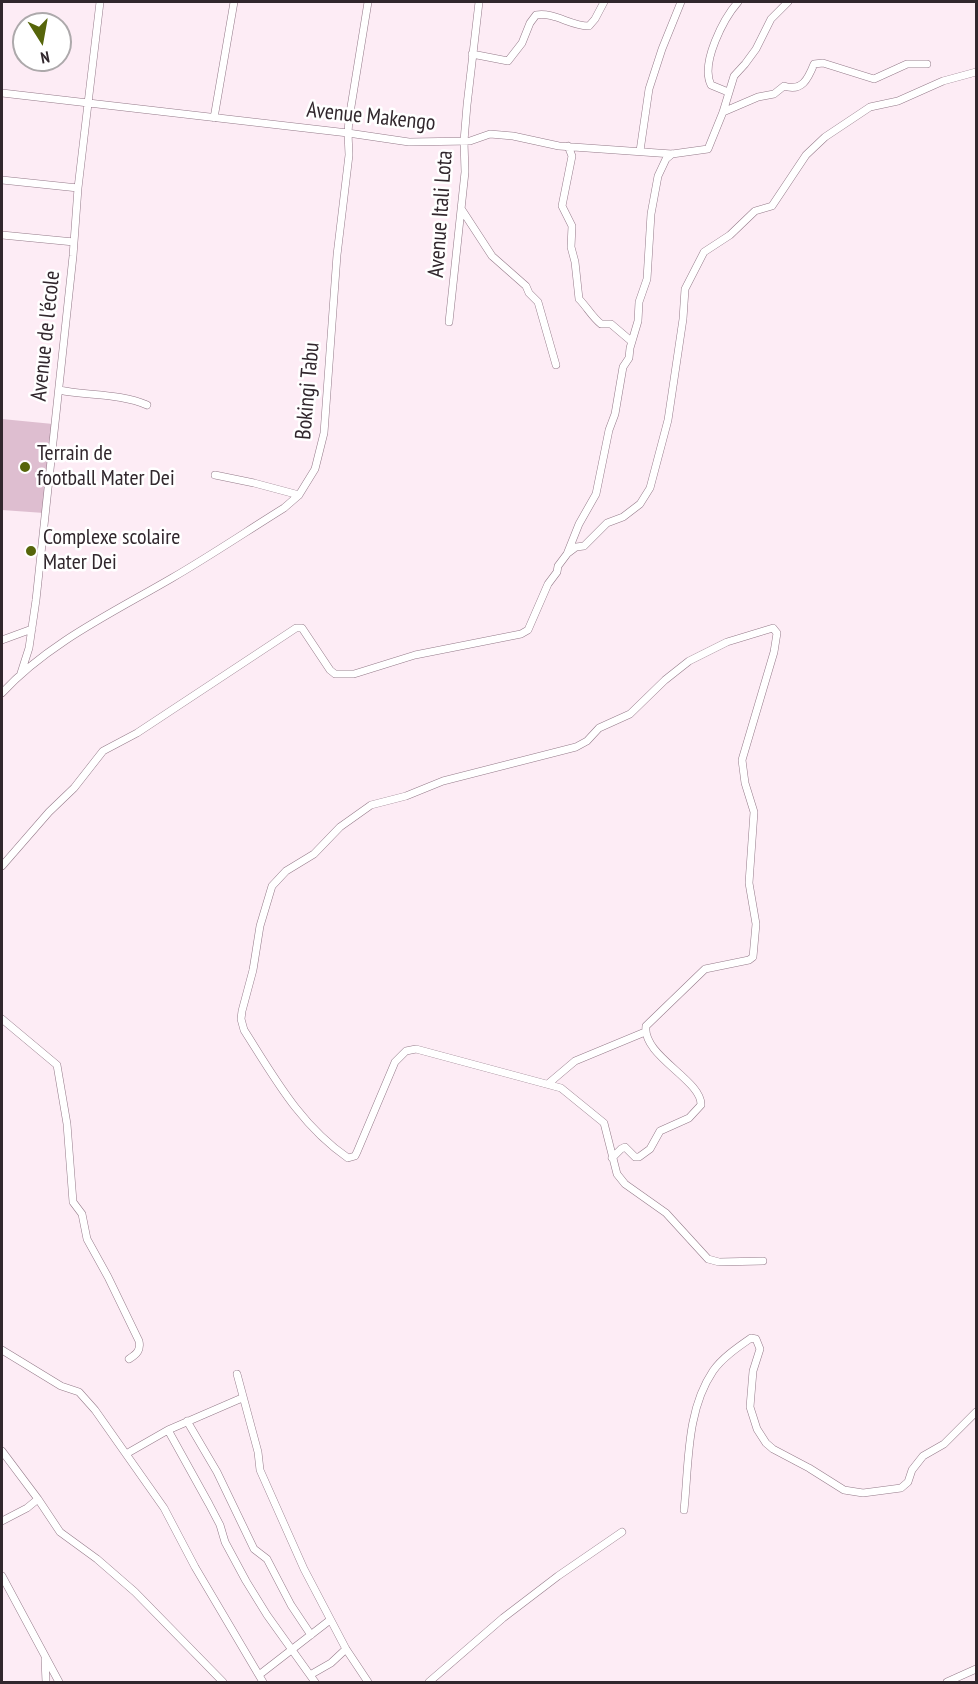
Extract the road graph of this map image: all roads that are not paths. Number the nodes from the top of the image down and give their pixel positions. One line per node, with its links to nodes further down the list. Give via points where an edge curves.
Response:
1 (100, 2): 14 (street, Avenue de l'école)
2 (234, 2): 16 (street)
3 (368, 2): 17 (street, Bokingi Tabu)
4 (479, 2): 9 (street, Avenue Itali Lota)
5 (604, 2): 9 (street, via 589,26 557,16 536,15 508,61)
6 (681, 2): 20 (street, via 649,90)
7 (738, 2): 12 (street, via 719,31 708,74 711,85)
8 (788, 2): 12 (street, Avenue Makengo, via 771,19)
9 (472, 54): 18 (street, Avenue Itali Lota)
10 (927, 64): 15 (street, via 907,64 874,79 816,63 799,87 784,86 774,94)
11 (976, 72): 34 (street, via 943,81 898,101 870,107 806,155 772,206 755,211 730,235 704,252 685,289 668,420 650,488 640,504 607,523 584,546)
12 (728, 92): 15 (street, Avenue Makengo)
13 (2, 93): 14 (street, Avenue Makengo)
14 (87, 104): 16 (street, Avenue Makengo); 23 (street, Avenue de l'école)
15 (723, 112): 21 (street, Avenue Makengo, via 707,150)
16 (214, 118): 17 (street, Avenue Makengo)
17 (348, 133): 18 (street, Avenue Makengo, via 409,142); 33 (street, Bokingi Tabu, via 350,155 337,255 324,434 319,460)
18 (464, 141): 19 (street, Avenue Makengo, via 490,134); 24 (street, Avenue Itali Lota)
19 (568, 146): 20 (street, Avenue Makengo); 28 (street, via 572,156 562,206 572,226 579,299 601,324 611,324)
20 (640, 151): 21 (street, Avenue Makengo)
21 (672, 154): 28 (street, via 661,166 655,192 647,279)
22 (2, 180): 23 (street)
23 (78, 188): 26 (street, Avenue de l'école)
24 (462, 210): 27 (street, Avenue Itali Lota); 29 (street, via 490,254 537,301)
25 (2, 235): 26 (street)
26 (74, 242): 30 (street, Avenue de l'école)
27 (449, 322)
28 (631, 340): 34 (street, via 596,494)
29 (556, 364)
30 (59, 390): 31 (street); 35 (street, Avenue de l'école)
31 (147, 405)
32 (215, 475): 33 (street)
33 (299, 495): 37 (street, Bokingi Tabu, via 172,578 87,627)
34 (567, 554): 39 (street, via 548,584 529,629 521,634 340,675 330,670 303,628 296,628 104,752)
35 (32, 629): 36 (street); 37 (street, Avenue de l'école)
36 (3, 638)
37 (21, 673): 38 (street, Bokingi Tabu)
38 (2, 693)
39 (2, 866)
40 (2, 1019): 46 (street, via 53,1060 60,1071 73,1202 82,1214 87,1239 139,1341 137,1353)
41 (645, 1032): 42 (street, via 575,1061); 42 (street, via 646,1026 705,969 753,957 756,924 749,883 754,812 742,760 774,652 777,633 773,628 727,642 688,661 630,714 599,728 576,747 442,781 364,808 272,886 260,926 242,1024 288,1100 333,1148 348,1158 355,1156 395,1062 406,1051 416,1049); 43 (street, via 658,1056 700,1096 701,1105 689,1118 660,1131 650,1149 639,1157 625,1148)
42 (549, 1083): 43 (street, via 601,1119)
43 (612, 1158): 44 (street, via 625,1184 666,1213 708,1259)
44 (763, 1261)
45 (2, 1350): 53 (street, via 61,1386 79,1392)
46 (129, 1359)
47 (237, 1374): 48 (street)
48 (242, 1398): 50 (street); 59 (street, via 260,1470)
49 (976, 1412): 55 (street, via 944,1444 923,1456 901,1488 844,1490 773,1449 757,1429 750,1407 750,1388 760,1349 751,1338 718,1364 702,1392 689,1444)
50 (187, 1421): 51 (street); 60 (street, via 254,1549 267,1559)
51 (168, 1430): 53 (street); 62 (street, via 246,1581)
52 (2, 1451): 54 (street)
53 (126, 1454): 65 (street, via 164,1508)
54 (38, 1499): 56 (street); 69 (street, via 60,1532 135,1592)
55 (684, 1510)
56 (2, 1521)
57 (622, 1532): 73 (street, via 503,1618)
58 (2, 1576): 63 (street)
59 (330, 1620): 60 (street); 61 (street)
60 (311, 1635): 62 (street)
61 (346, 1649): 66 (street, via 331,1664); 72 (street)
62 (292, 1650): 65 (street); 66 (street)
63 (45, 1657): 67 (street); 68 (street)
64 (976, 1670): 74 (street)
65 (259, 1675): 70 (street)
66 (310, 1675): 71 (street)
67 (46, 1683)
68 (59, 1683)
69 (223, 1683)
70 (263, 1683)
71 (315, 1683)
72 (368, 1683)
73 (429, 1683)
74 (946, 1683)

